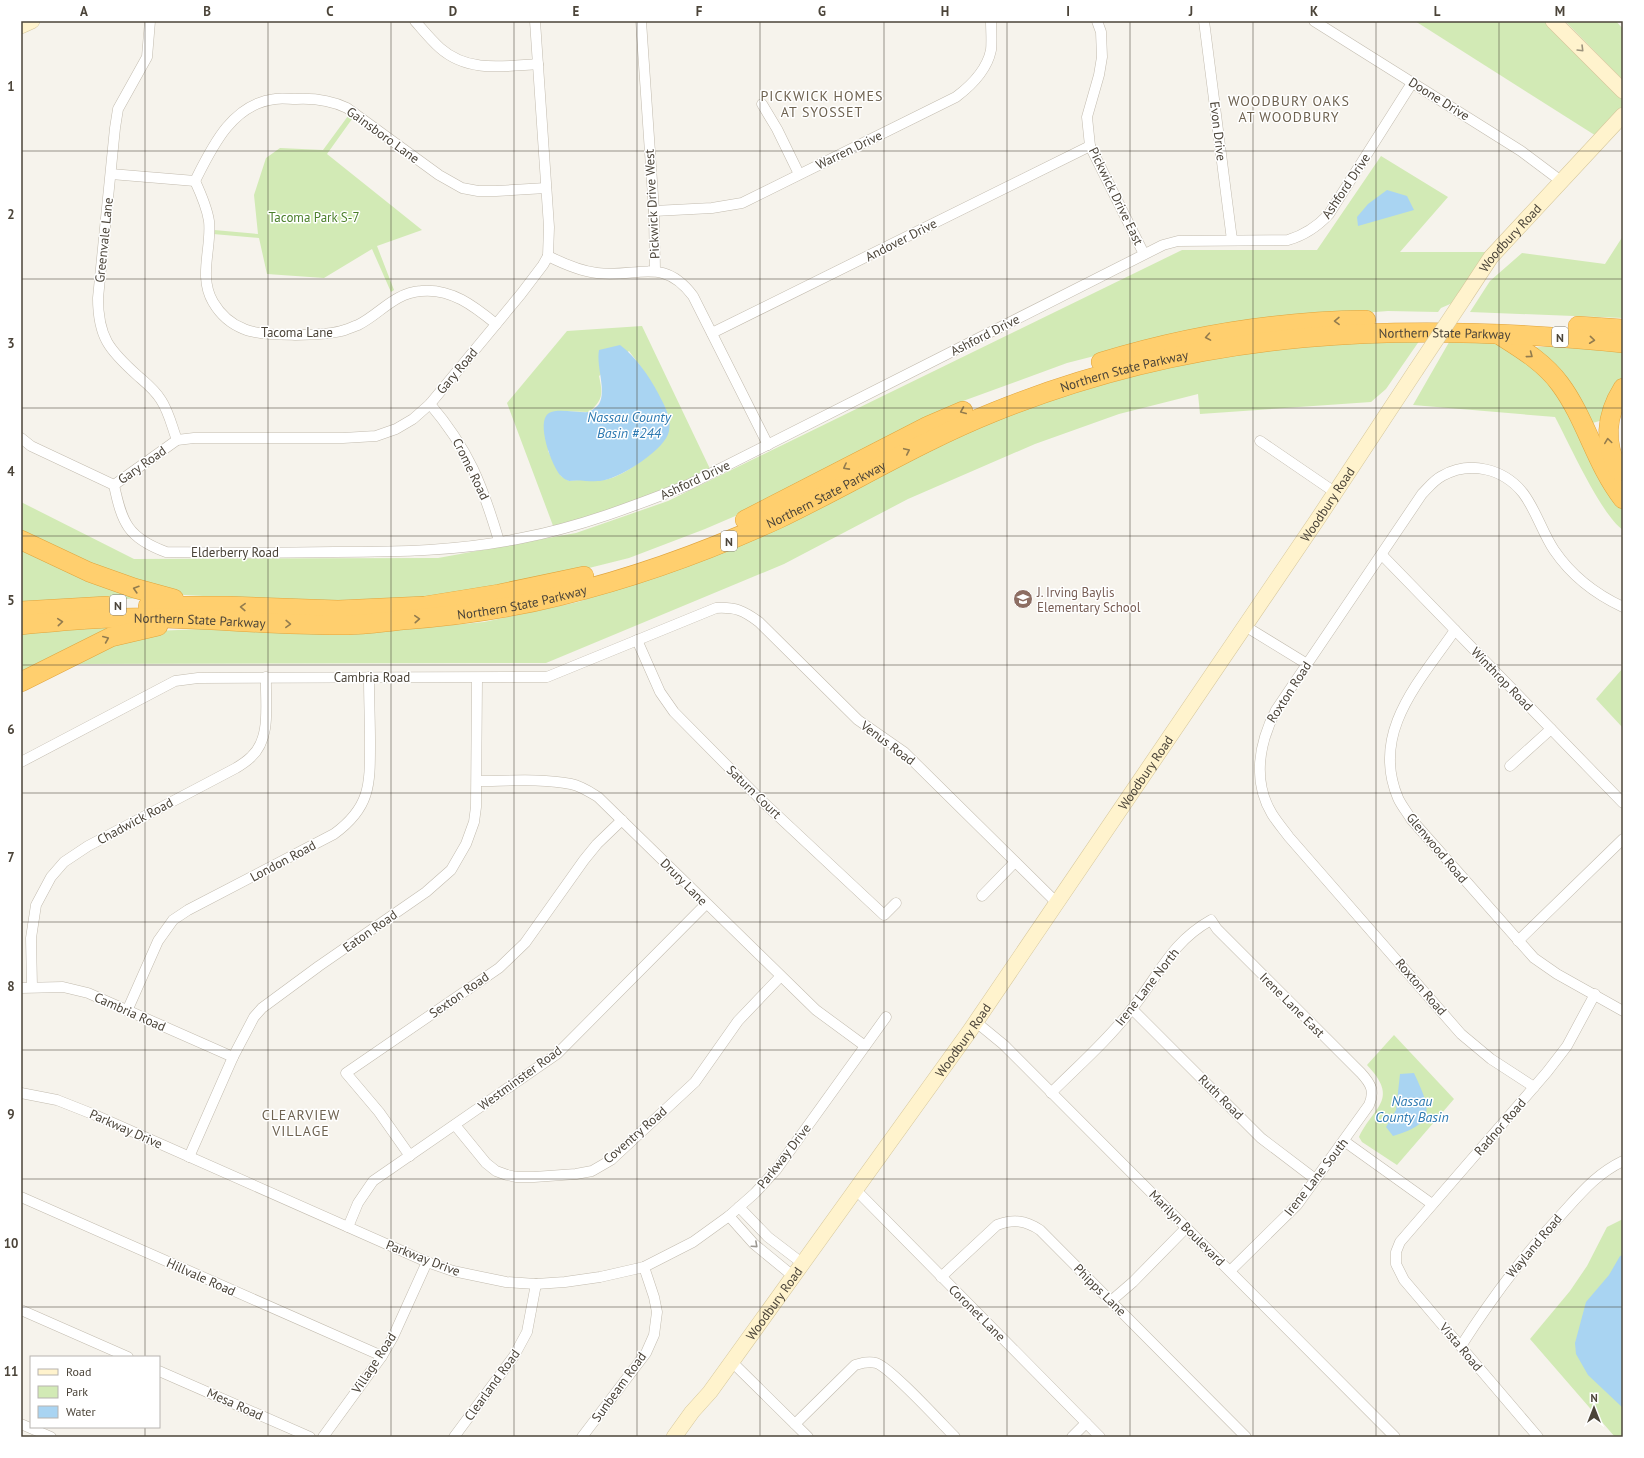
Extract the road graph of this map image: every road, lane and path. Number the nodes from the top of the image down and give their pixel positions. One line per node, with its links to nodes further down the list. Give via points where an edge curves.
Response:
1 (32, 21): 11 (main road)
2 (150, 21): 18 (street, Greenvale Lane, via 147,57 118,109)
3 (415, 21): 12 (street, via 440,48 462,62 482,67)
4 (535, 21): 12 (street)
5 (641, 21): 23 (street, Pickwick Drive West)
6 (992, 21): 19 (street, Warren Drive, via 991,50 983,69 971,85 956,97)
7 (1097, 21): 17 (street, Pickwick Drive East, via 1101,32 1102,57 1087,117)
8 (1204, 21): 24 (street, Evon Drive)
9 (1314, 21): 13 (street, Doone Drive)
10 (1553, 21): 14 (main road, one-way to 14)
11 (21, 26)
12 (538, 64): 22 (street)
13 (1412, 83): 21 (street, Doone Drive, via 1521,150); 24 (street, Ashford Drive, via 1337,203 1318,226 1302,236 1288,240)
14 (1623, 91)
15 (762, 104): 19 (street)
16 (1623, 115): 21 (main road, Woodbury Road)
17 (1090, 146): 25 (street, Pickwick Drive East); 30 (street, Andover Drive)
18 (111, 174): 20 (street); 36 (street, Greenvale Lane, via 98,298 100,326 112,351 161,399)
19 (799, 174): 23 (street, Warren Drive, via 742,203 712,208)
20 (196, 181): 22 (street, Gainsboro Lane, via 208,154 224,130 246,109 274,99 319,98 347,108 439,175 462,188 484,191); 28 (street, Tacoma Lane, via 209,221 205,269 207,288 212,301 222,314 245,330 261,334 341,332 359,324 396,298 420,290 436,290 459,297)
21 (1561, 181): 41 (main road, Woodbury Road, bridge, via 1491,257)
22 (546, 188): 26 (street)
23 (654, 210): 27 (street, Pickwick Drive West)
24 (1232, 240): 25 (street, Ashford Drive, via 1174,241)
25 (1144, 254): 38 (street, Ashford Drive)
26 (548, 256): 27 (street, via 576,269 597,273); 28 (street, Gary Road, via 522,294)
27 (655, 271): 30 (street, Pickwick Drive West, via 674,277 687,288)
28 (496, 324): 34 (street, Gary Road)
29 (1623, 329): 49 (highway, Northern State Parkway / N, one-way to 49, via 1453,320 1328,321 1252,329 1182,341 1129,353 995,398 928,426 735,524 661,553 584,576 505,593 425,606)
30 (712, 333): 38 (street, Pickwick Drive West)
31 (1497, 333): 32 (highway, Northern State Parkway / N, one-way to 32); 42 (highway, one-way to 42, via 1529,354 1559,383 1611,482); 49 (highway, Northern State Parkway / N, one-way to 31, via 350,625 457,615 562,596 728,541 781,517 945,433 1034,396 1104,374 1220,348 1276,339 1372,332)
32 (1623, 343)
33 (1623, 388): 39 (highway, one-way to 33, via 1613,460 1607,437 1614,402)
34 (430, 404): 36 (street, Gary Road, via 413,419 376,436); 44 (street, Crome Road, via 469,458 485,494)
35 (21, 438): 40 (street, via 31,446)
36 (177, 440): 40 (street, Gary Road)
37 (1260, 441): 41 (street)
38 (768, 445): 44 (street, Ashford Drive, via 688,485 623,511 567,528)
39 (1623, 476)
40 (114, 485): 44 (street, Elderberry Road, via 119,509 132,533 150,546 166,552 408,552)
41 (1336, 493): 51 (main road, Woodbury Road)
42 (1623, 499)
43 (21, 540): 49 (highway, one-way to 43, via 89,572)
44 (499, 541)
45 (1382, 555): 47 (street, Roxton Road, via 1422,494 1434,482 1458,469 1489,470 1502,474 1524,495 1564,563 1595,592); 52 (street, Winthrop Road); 54 (street, Roxton Road)
46 (731, 607): 53 (street, Cambria Road, via 716,608); 66 (street, Venus Road, via 746,612 759,622 858,720 904,752)
47 (1623, 607)
48 (21, 611): 49 (highway, Northern State Parkway / N, via 75,607)
49 (213, 614): 50 (highway, Northern State Parkway / N, one-way to 49); 58 (highway, one-way to 49, via 118,635)
50 (21, 625)
51 (1245, 626): 54 (street); 70 (main road, Woodbury Road)
52 (1455, 630): 59 (street, Winthrop Road); 72 (street, Glenwood Road, via 1399,716 1390,744 1391,777 1398,799 1411,818)
53 (637, 640): 57 (street, Cambria Road, via 547,677); 68 (street, Saturn Court, via 660,692 674,712 762,800 884,915)
54 (1307, 664): 84 (street, Roxton Road, via 1276,710 1261,744 1259,775 1272,814 1289,837 1461,1034 1491,1059)
55 (266, 677): 56 (street, Cambria Road); 60 (street, Cambria Road, via 175,681); 74 (street, Chadwick Road, via 265,731 260,746 251,757 236,768 88,846 64,862 51,877 40,895 33,918)
56 (369, 678): 57 (street, Cambria Road); 78 (street, London Road, via 370,781 365,798 356,814 334,834 173,920 158,941)
57 (477, 678): 62 (street, Eaton Road)
58 (21, 682)
59 (1551, 729): 61 (street); 63 (street, Winthrop Road)
60 (21, 762)
61 (1510, 766)
62 (477, 781): 64 (street, Drury Lane, via 572,784 598,797); 83 (street, Eaton Road, via 474,822 466,844 450,870 426,892 262,1008 248,1025)
63 (1623, 803)
64 (622, 820): 69 (street, Drury Lane); 90 (street, Sexton Road, via 584,860 526,943 499,968 346,1073 379,1112)
65 (1623, 838): 72 (street)
66 (1015, 862): 67 (street); 70 (street, Venus Road)
67 (982, 896)
68 (896, 903)
69 (706, 904): 73 (street, Drury Lane); 88 (street, Westminster Road, via 557,1054)
70 (1058, 904): 81 (main road, Woodbury Road)
71 (1211, 920): 77 (street, Irene Lane North, via 1198,928 1167,957); 85 (street, Irene Lane East, via 1361,1073 1371,1084)
72 (1518, 941): 76 (street, Glenwood Road, via 1543,965)
73 (780, 977): 82 (street, Drury Lane, via 816,1010); 88 (street, Coventry Road, via 738,1021 695,1082 610,1160 592,1171 534,1177 507,1175 496,1171 486,1162)
74 (32, 987): 75 (street, Cambria Road); 78 (street, Cambria Road, via 74,989)
75 (21, 988)
76 (1595, 994): 79 (street, Glenwood Road); 84 (street, Radnor Road, via 1567,1046)
77 (1132, 1009): 87 (street, Irene Lane North); 93 (street, Ruth Road, via 1261,1138)
78 (127, 1011): 83 (street, Cambria Road)
79 (1623, 1011)
80 (886, 1017): 82 (street, Parkway Drive)
81 (976, 1022): 87 (street, Marilyn Boulevard, via 1004,1045); 94 (main road, Woodbury Road)
82 (865, 1046): 97 (street, Parkway Drive, via 776,1170)
83 (233, 1057): 91 (street, Eaton Road)
84 (1534, 1088): 96 (street, Radnor Road)
85 (1372, 1091): 89 (street, Irene Lane South, via 1369,1105)
86 (21, 1093): 91 (street, Parkway Drive, via 57,1100)
87 (1051, 1093): 100 (street, Marilyn Boulevard)
88 (455, 1125): 90 (street, Westminster Road)
89 (1344, 1141): 93 (street, Irene Lane South); 96 (street)
90 (410, 1156): 99 (street, Westminster Road, via 373,1181 361,1198)
91 (189, 1157): 99 (street, Parkway Drive)
92 (1623, 1161): 111 (street, Wayland Road, via 1594,1179 1551,1226 1506,1280)
93 (1315, 1180): 105 (street, Irene Lane South, via 1297,1204)
94 (855, 1189): 103 (main road, Woodbury Road); 107 (street, Coronet Lane)
95 (21, 1197): 113 (street, Hillvale Road)
96 (1432, 1204): 101 (street, Radnor Road, via 1400,1242)
97 (739, 1207): 98 (street, Parkway Drive); 103 (street, via 768,1238)
98 (729, 1216): 104 (street, Parkway Drive, via 693,1242); 106 (street, one-way to 106, via 754,1244)
99 (348, 1227): 102 (street, Parkway Drive)
100 (1186, 1228): 105 (street, Marilyn Boulevard); 109 (street)
101 (1396, 1252): 111 (street, Vista Road, via 1396,1264 1404,1280)
102 (427, 1262): 108 (street, Parkway Drive, via 478,1277); 113 (street, Village Road)
103 (802, 1263): 106 (main road, Woodbury Road)
104 (644, 1267): 108 (street, Parkway Drive, via 600,1277); 123 (street, Sunbeam Road, via 654,1297 654,1335 646,1353)
105 (1230, 1271): 130 (street, Marilyn Boulevard)
106 (793, 1276): 114 (main road, Woodbury Road)
107 (941, 1277): 109 (street, Phipps Lane, via 996,1225 1008,1221 1023,1221 1040,1230); 116 (street, Coronet Lane)
108 (536, 1284): 122 (street, Clearland Road, via 527,1332 514,1356)
109 (1111, 1301): 129 (street, Phipps Lane)
110 (21, 1310): 112 (street)
111 (1461, 1346): 131 (street, Vista Road)
112 (126, 1356)
113 (382, 1356): 121 (street, Village Road)
114 (732, 1362): 117 (street); 124 (main road, Woodbury Road)
115 (160, 1371): 120 (street, Mesa Road)
116 (1086, 1423): 127 (street); 128 (street, Coronet Lane)
117 (795, 1424): 125 (street); 126 (street, via 855,1365 865,1362 876,1363 892,1375)
118 (30, 1428): 119 (street)
119 (51, 1437)
120 (310, 1437)
121 (323, 1437)
122 (454, 1437)
123 (582, 1437)
124 (674, 1437)
125 (808, 1437)
126 (955, 1437)
127 (1072, 1437)
128 (1100, 1437)
129 (1246, 1437)
130 (1395, 1437)
131 (1538, 1437)

